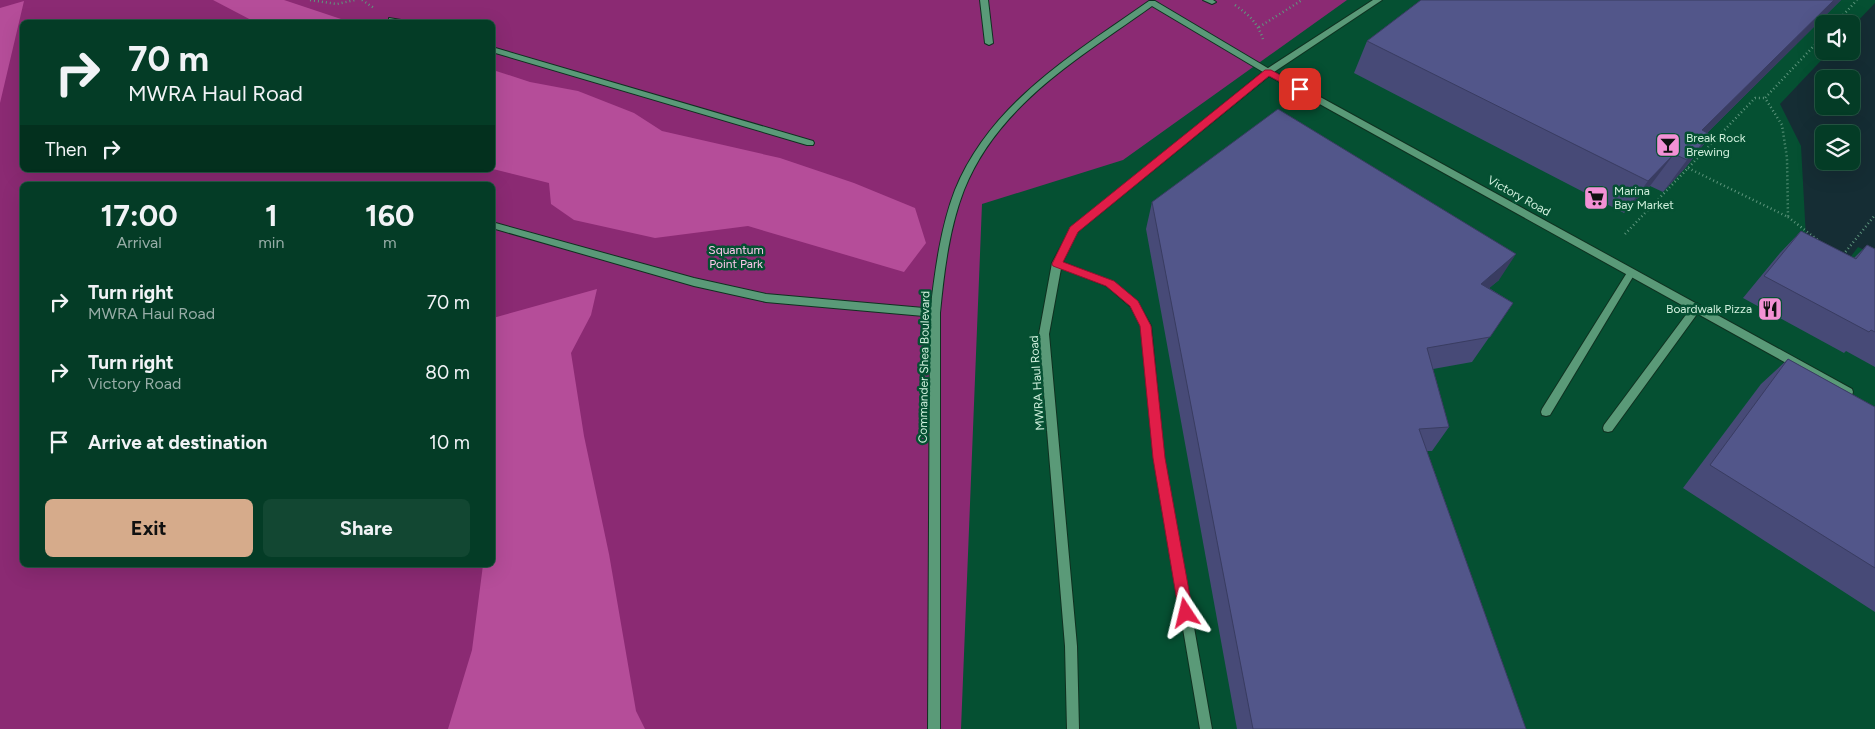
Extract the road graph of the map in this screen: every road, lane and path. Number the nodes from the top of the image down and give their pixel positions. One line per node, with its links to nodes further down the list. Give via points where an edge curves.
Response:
1 (310, 0): 2 (path, via 337,4)
2 (355, 0)
3 (984, 0): 11 (street)
4 (1302, 0): 10 (path)
5 (1378, 0): 15 (street, MWRA Haul Road)
6 (1857, 0): 9 (path)
7 (1149, 2): 15 (street, Victory Road); 28 (street, Commander Shea Boulevard, via 1045,80 1003,120 977,154 956,200 947,232)
8 (1233, 4): 10 (path, via 1250,15)
9 (1843, 15)
10 (1259, 27): 12 (path)
11 (989, 43)
12 (1265, 44)
13 (1815, 45): 16 (path)
14 (495, 51): 17 (street)
15 (1268, 72): 25 (street, MWRA Haul Road, via 1074,230); 26 (street, Victory Road)
16 (1765, 98): 18 (path, via 1754,98); 20 (path, via 1782,125 1788,158)
17 (810, 143)
18 (1688, 168): 20 (path); 22 (path)
19 (1875, 214): 24 (path, via 1841,257)
20 (1788, 217): 23 (path)
21 (495, 226): 28 (street, via 694,282 766,298)
22 (1625, 234)
23 (1826, 246)
24 (1850, 262)
25 (1057, 264): 33 (street, MWRA Haul Road, via 1044,334 1071,646); 34 (street, via 1110,284 1134,304 1146,326 1159,458)
26 (1631, 273): 27 (street, Victory Road); 30 (street)
27 (1697, 307): 29 (street, Victory Road); 31 (street)
28 (936, 313): 32 (street, Commander Shea Boulevard)
29 (1858, 398)
30 (1546, 412)
31 (1608, 428)
32 (934, 729)
33 (1073, 729)
34 (1206, 729)

